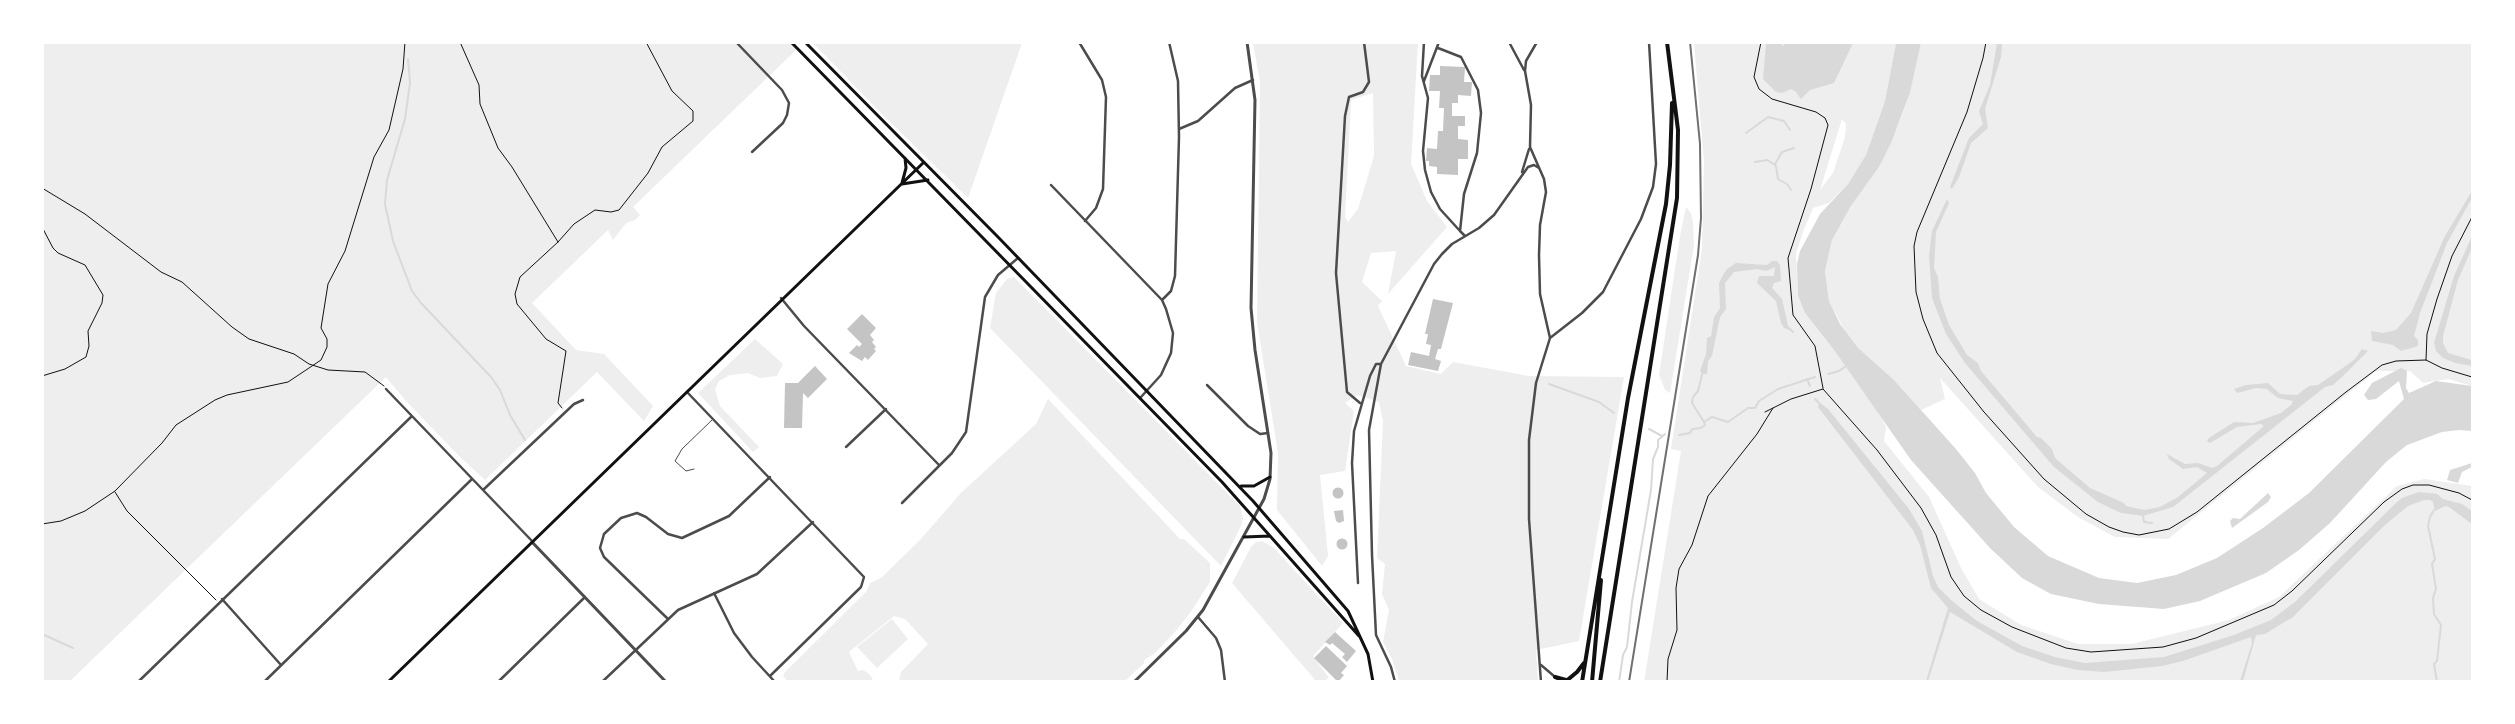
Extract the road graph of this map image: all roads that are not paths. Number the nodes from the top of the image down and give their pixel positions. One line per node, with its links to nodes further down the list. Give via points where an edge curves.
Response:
1 (736, 42): 23 (street, via 782,90 789,103 783,123)
2 (791, 42): 24 (main road)
3 (805, 42): 25 (main road)
4 (1079, 42): 32 (street, via 1102,80 1106,97 1103,190 1096,208)
5 (1169, 42): 21 (street, via 1178,81)
6 (1247, 42): 18 (street)
7 (1364, 42): 47 (street, via 1369,82 1363,92 1349,97 1345,116 1336,273 1347,392)
8 (1424, 42): 19 (street)
9 (1439, 42): 14 (street)
10 (1509, 42): 16 (street)
11 (1537, 42): 15 (street)
12 (1649, 42): 39 (street, via 1656,164 1653,187 1641,219 1603,292)
13 (1667, 42): 20 (main road)
14 (1438, 48): 19 (street); 33 (street, via 1461,58 1478,90 1482,113 1477,153 1464,194)
15 (1530, 53): 16 (street, via 1526,57); 17 (street)
16 (1518, 55): 17 (street)
17 (1525, 71): 22 (street, via 1531,105)
18 (1253, 80): 21 (street, via 1235,88 1198,121); 51 (street, via 1251,308)
19 (1424, 81): 33 (street, via 1428,98 1423,152 1425,170 1440,209)
20 (1672, 93): 67 (main road, via 1667,193); 97 (main road, via 1678,130 1676,209)
21 (1180, 129): 38 (street, via 1175,276 1171,291)
22 (1530, 147): 26 (street); 28 (street)
23 (752, 152)
24 (905, 158): 27 (main road); 30 (main road)
25 (923, 162): 27 (main road); 35 (main road)
26 (1539, 168): 28 (street, via 1534,165 1528,167); 39 (street, via 1546,192 1540,225 1540,294)
27 (916, 169): 29 (main road); 30 (main road)
28 (1522, 174): 34 (street, via 1494,215)
29 (928, 180): 30 (main road); 36 (main road)
30 (902, 184): 37 (main road)
31 (1051, 185): 32 (street)
32 (1085, 221): 38 (street)
33 (1460, 231): 34 (street)
34 (1465, 236): 40 (street, via 1452,244 1434,264)
35 (1018, 258): 36 (street); 43 (main road)
36 (1010, 263): 45 (main road); 53 (street, via 993,281 984,300 968,427 957,447)
37 (781, 298): 44 (main road); 48 (street, via 804,326)
38 (1162, 300): 43 (street, via 1171,323 1172,348 1162,374)
39 (1550, 338): 77 (street, via 1536,383 1529,440 1529,519)
40 (1381, 364): 47 (street, via 1376,364); 92 (street, via 1369,430 1372,555 1376,635)
41 (1207, 385): 51 (street, via 1248,426 1260,434)
42 (386, 389): 49 (street)
43 (1148, 390): 45 (street); 58 (main road)
44 (687, 392): 50 (street); 66 (main road)
45 (1141, 397): 62 (main road)
46 (583, 400): 59 (street)
47 (1360, 404): 68 (street, via 1352,463)
48 (886, 409): 52 (street); 53 (street)
49 (412, 416): 57 (street); 71 (street)
50 (714, 419): 54 (lane, via 675,461 686,472); 55 (street)
51 (1268, 433): 56 (street)
52 (846, 447)
53 (940, 465): 60 (street)
54 (694, 469)
55 (770, 477): 63 (street); 73 (street, via 729,516 682,538 668,534 637,513 621,518 604,534 600,544 604,558)
56 (1270, 477): 58 (main road, via 1254,486); 61 (street)
57 (472, 479): 59 (street); 78 (street)
58 (1240, 486): 61 (main road)
59 (483, 490): 66 (street)
60 (902, 503)
61 (1259, 508): 62 (street); 74 (main road, via 1346,608)
62 (1254, 517): 64 (street); 65 (main road)
63 (813, 522): 69 (street, via 758,574); 79 (street, via 861,572 864,580 861,587)
64 (1244, 536): 65 (main road); 72 (street)
65 (1271, 536): 74 (main road)
66 (532, 542): 70 (street); 84 (main road)
67 (1602, 556): 76 (main road); 96 (main road)
68 (1358, 583)
69 (714, 593): 73 (street, via 682,607); 79 (street, via 734,634)
70 (585, 597): 75 (street); 85 (street)
71 (222, 600): 78 (street); 82 (street)
72 (1198, 616): 89 (street); 90 (street, via 1212,632 1221,650)
73 (668, 619): 75 (street)
74 (1362, 641): 91 (main road)
75 (635, 650): 86 (street); 87 (street)
76 (1585, 661): 81 (main road); 95 (main road)
77 (1540, 663): 80 (street); 93 (street)
78 (281, 664): 83 (street)
79 (770, 676): 88 (street)
80 (1555, 677): 81 (main road); 94 (street)
81 (1566, 680)
82 (138, 682)
83 (264, 682)
84 (388, 682)
85 (498, 682)
86 (602, 682)
87 (666, 682)
88 (775, 682)
89 (1134, 682)
90 (1225, 682)
91 (1374, 682)
92 (1395, 682)
93 (1541, 682)
94 (1561, 682)
95 (1582, 682)
96 (1592, 682)
97 (1600, 682)

